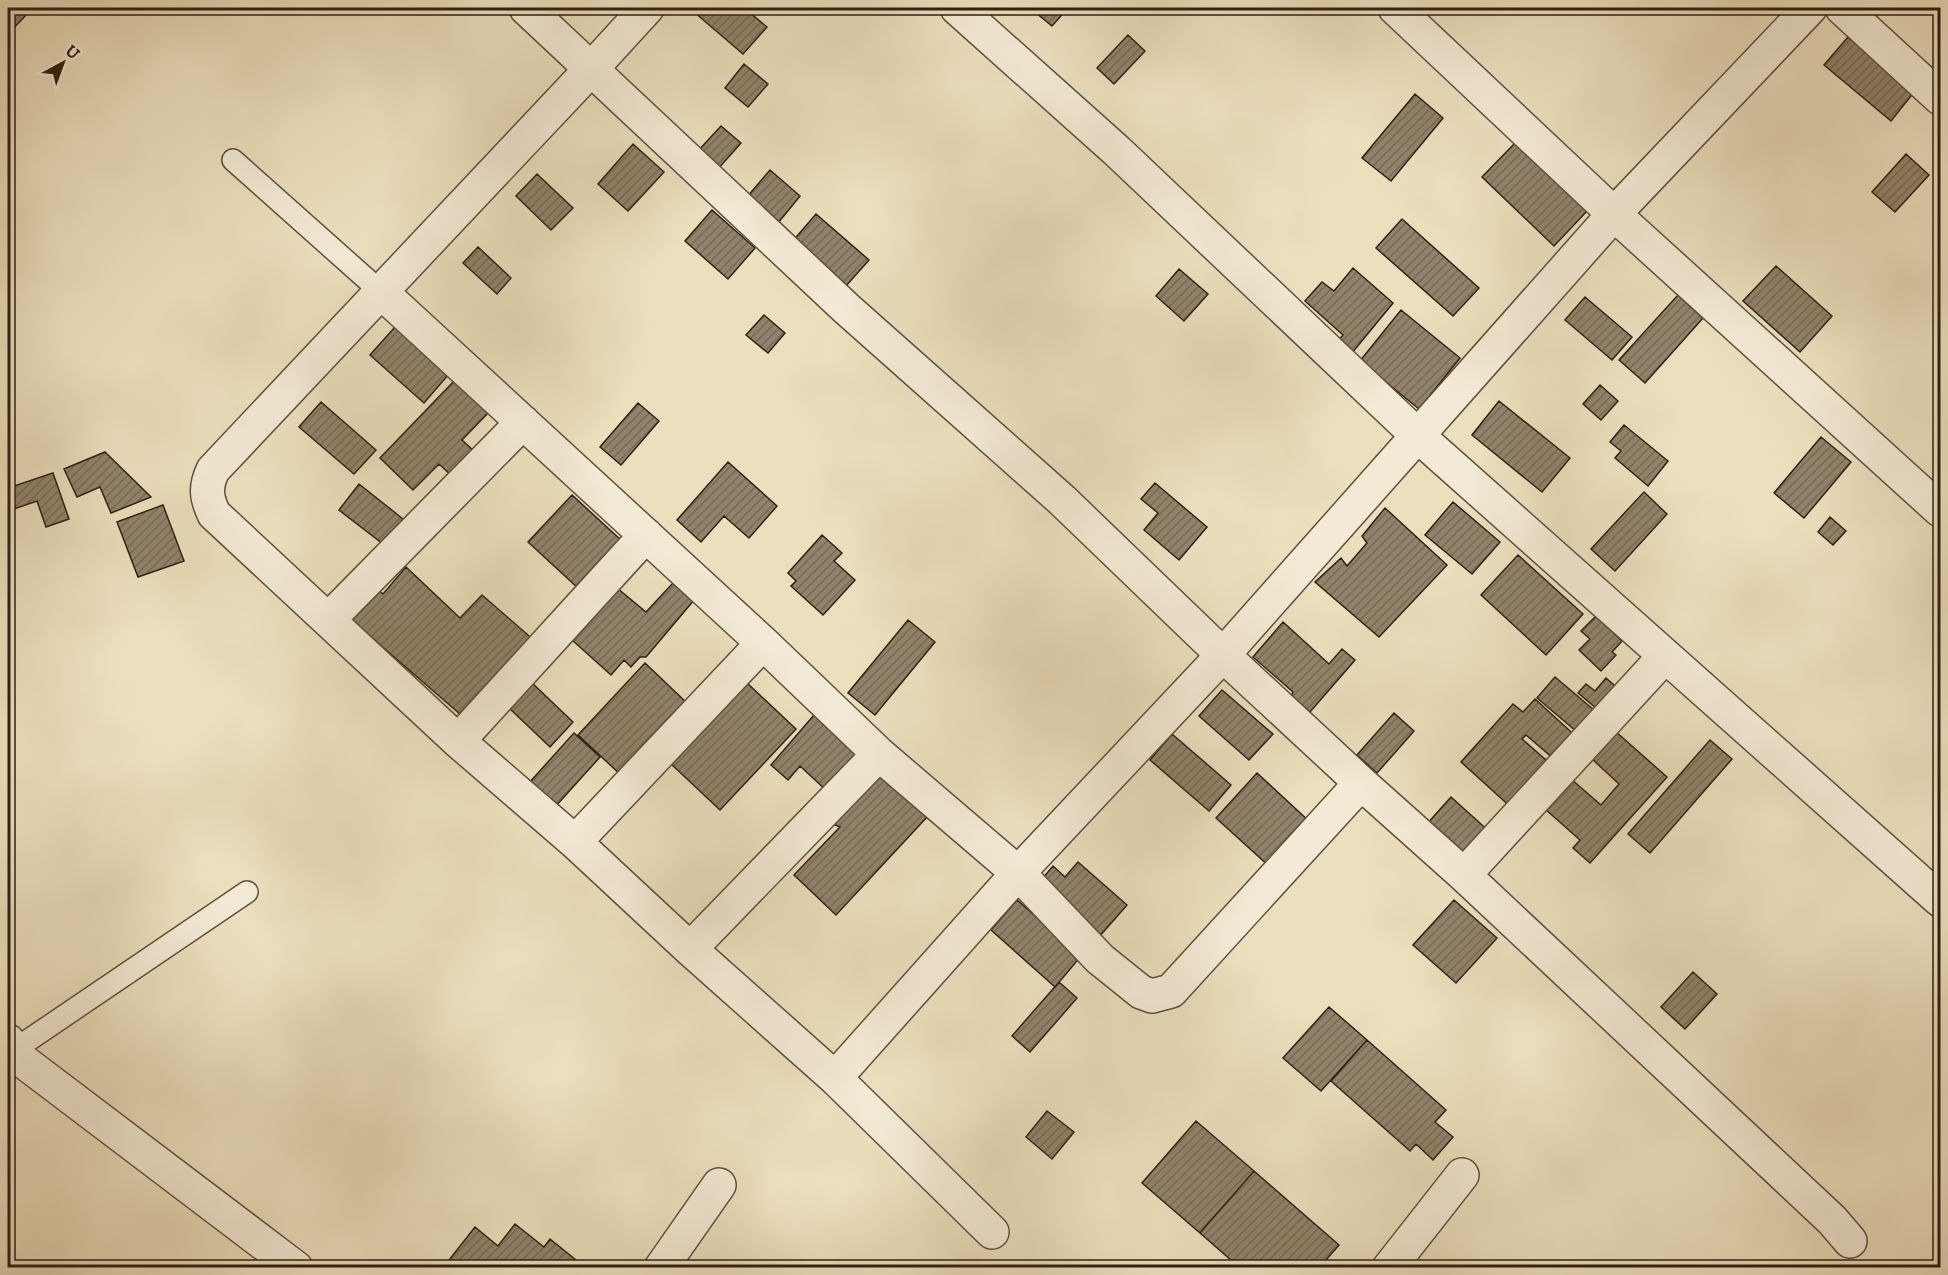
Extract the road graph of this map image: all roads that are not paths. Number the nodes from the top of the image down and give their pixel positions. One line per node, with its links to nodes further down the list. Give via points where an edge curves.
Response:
1 (526, 8): 7 (street)
2 (647, 8): 7 (street)
3 (957, 8): 13 (street, via 1117,151)
4 (1395, 8): 10 (street)
5 (1810, 8): 10 (street)
6 (1842, 8): 8 (street)
7 (592, 68): 11 (street); 18 (street, via 847,309 1062,500)
8 (1941, 98)
9 (233, 160): 11 (lane)
10 (1614, 214): 13 (street); 14 (street)
11 (380, 291): 12 (street); 16 (street, via 213,470 206,490 214,514)
12 (523, 422): 15 (street); 16 (street)
13 (1417, 435): 18 (street); 19 (street)
14 (1941, 510)
15 (646, 535): 17 (street); 20 (street)
16 (328, 620): 20 (street)
17 (763, 643): 21 (street); 23 (street)
18 (1223, 655): 22 (street); 24 (street)
19 (1665, 656): 25 (street); 27 (street)
20 (458, 741): 23 (street)
21 (879, 754): 24 (street); 28 (street)
22 (1361, 783): 24 (street, via 1182,980 1163,994 1141,992 1101,959); 25 (street)
23 (575, 842): 28 (street)
24 (1018, 873): 30 (street)
25 (1464, 875): 34 (street)
26 (248, 892): 29 (lane)
27 (1941, 900)
28 (690, 949): 30 (street)
29 (9, 1049): 35 (street)
30 (835, 1078): 33 (street)
31 (1462, 1175): 37 (street)
32 (719, 1185): 36 (street)
33 (992, 1232)
34 (1850, 1241)
35 (296, 1268)
36 (661, 1268)
37 (1389, 1268)

